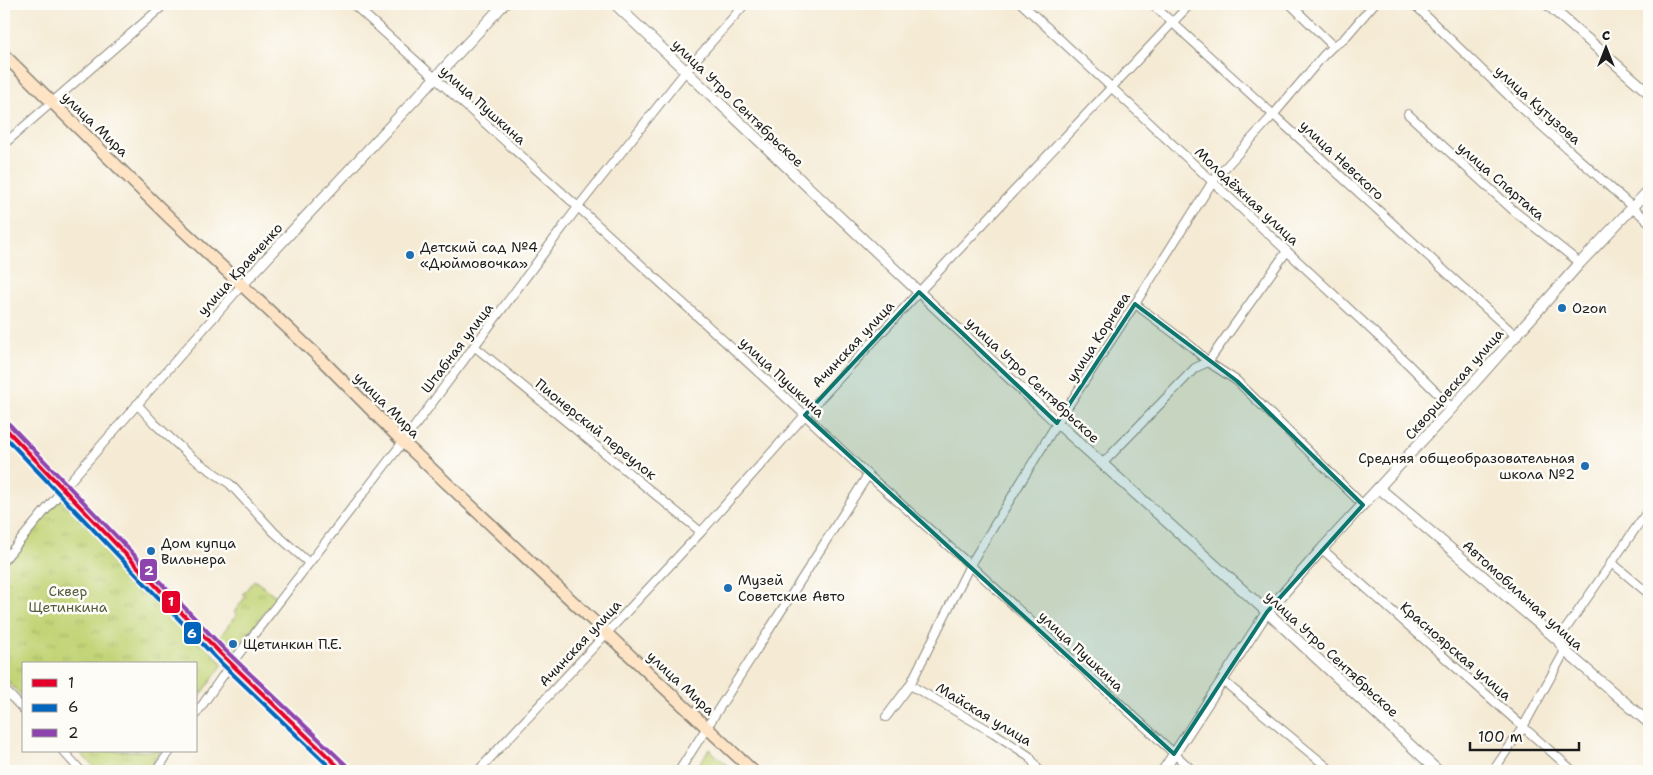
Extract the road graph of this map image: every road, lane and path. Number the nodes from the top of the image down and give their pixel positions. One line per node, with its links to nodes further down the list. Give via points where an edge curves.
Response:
1 (165, 4): 20 (street)
2 (353, 4): 17 (street, улица Пушкина)
3 (504, 4): 17 (street, улица Кравченко)
4 (615, 4): 16 (street, улица Утро Сентябрьское)
5 (745, 4): 16 (street, Штабная улица)
6 (1022, 4): 18 (street, Молодёжная улица)
7 (1152, 4): 13 (street, улица Невского)
8 (1190, 4): 13 (street, Ачинская улица)
9 (1290, 4): 14 (street)
10 (1374, 4): 14 (street, улица Корнева, via 1343,40)
11 (1412, 4): 27 (street, улица Кутузова)
12 (1547, 4): 19 (street)
13 (1172, 23): 18 (street, Ачинская улица); 21 (street, улица Невского)
14 (1333, 46): 21 (street, улица Корнева)
15 (4, 55): 20 (main road, улица Мира)
16 (685, 72): 26 (street, Штабная улица); 32 (street, улица Утро Сентябрьское)
17 (434, 78): 26 (street, улица Пушкина); 31 (street, улица Кравченко)
18 (1113, 87): 24 (street, Молодёжная улица); 32 (street, Ачинская улица)
19 (1649, 93)
20 (51, 103): 23 (street); 31 (main road, улица Мира)
21 (1274, 114): 24 (street, улица Корнева); 34 (street, улица Невского)
22 (1408, 114): 30 (street, улица Спартака, via 1513,210)
23 (4, 144)
24 (1212, 181): 29 (street, Молодёжная улица); 33 (street, улица Корнева)
25 (1649, 190): 27 (street, Скворцовская улица)
26 (578, 207): 35 (street, Штабная улица); 39 (street, улица Пушкина)
27 (1633, 207): 28 (street, улица Кутузова); 30 (street, Скворцовская улица)
28 (1649, 222)
29 (1287, 251): 36 (street); 38 (street, Молодёжная улица)
30 (1580, 263): 34 (street, Скворцовская улица)
31 (242, 285): 37 (street, улица Кравченко); 42 (main road, улица Мира)
32 (918, 292): 39 (street, Ачинская улица); 40 (street, улица Утро Сентябрьское)
33 (1135, 304): 36 (street); 40 (street, улица Корнева)
34 (1515, 335): 38 (street, Скворцовская улица)
35 (474, 346): 42 (street, Штабная улица); 49 (street, Пионерский переулок)
36 (1208, 362): 43 (street, via 1195,368); 47 (street, via 1236,382)
37 (137, 404): 45 (street, улица Кравченко); 53 (street, via 191,456 230,484 274,532)
38 (1452, 408): 46 (street, Скворцовская улица)
39 (805, 415): 44 (street, улица Пушкина); 49 (street, Ачинская улица)
40 (1057, 422): 43 (street, улица Утро Сентябрьское); 54 (street, улица Корнева)
41 (4, 427): 45 (street)
42 (403, 442): 53 (street, Штабная улица); 57 (main road, улица Мира)
43 (1103, 463): 56 (street, улица Утро Сентябрьское)
44 (868, 475): 54 (street, улица Пушкина); 69 (street)
45 (64, 488): 51 (street, улица Кравченко); 60 (street)
46 (1379, 488): 47 (street, Скворцовская улица); 58 (street, Автомобильная улица)
47 (1363, 505): 50 (street, Скворцовская улица)
48 (1649, 509): 52 (street)
49 (701, 532): 57 (street, Ачинская улица)
50 (1322, 549): 56 (street, Скворцовская улица); 68 (street, Красноярская улица)
51 (4, 560)
52 (1611, 562): 55 (street); 58 (street)
53 (309, 563): 60 (street, Штабная улица)
54 (970, 566): 62 (street, улица Корнева); 72 (street, улица Пушкина)
55 (1649, 594)
56 (1267, 612): 61 (street, Скворцовская улица); 83 (street, улица Утро Сентябрьское)
57 (606, 632): 69 (main road, улица Мира); 76 (street, Ачинская улица)
58 (1558, 640): 59 (street, Автомобильная улица)
59 (1565, 651): 67 (street, Автомобильная улица); 68 (street)
60 (231, 664): 65 (street, Штабная улица); 75 (street)
61 (1222, 680): 72 (street, Скворцовская улица); 82 (street)
62 (910, 685): 66 (street, улица Корнева); 79 (street, Майская улица, via 1029,756)
63 (4, 689): 64 (street)
64 (22, 708)
65 (198, 711)
66 (886, 717)
67 (1649, 723)
68 (1523, 727): 84 (street); 85 (street, Красноярская улица)
69 (707, 728): 77 (street); 78 (main road, улица Мира)
70 (64, 752): 73 (street)
71 (169, 752): 74 (street)
72 (1174, 754): 80 (street, Скворцовская улица); 81 (street, улица Пушкина)
73 (80, 771)
74 (156, 771)
75 (343, 771)
76 (478, 771)
77 (679, 771)
78 (753, 771)
79 (1039, 771)
80 (1163, 771)
81 (1193, 771)
82 (1332, 771)
83 (1438, 771)
84 (1493, 771)
85 (1573, 771)

